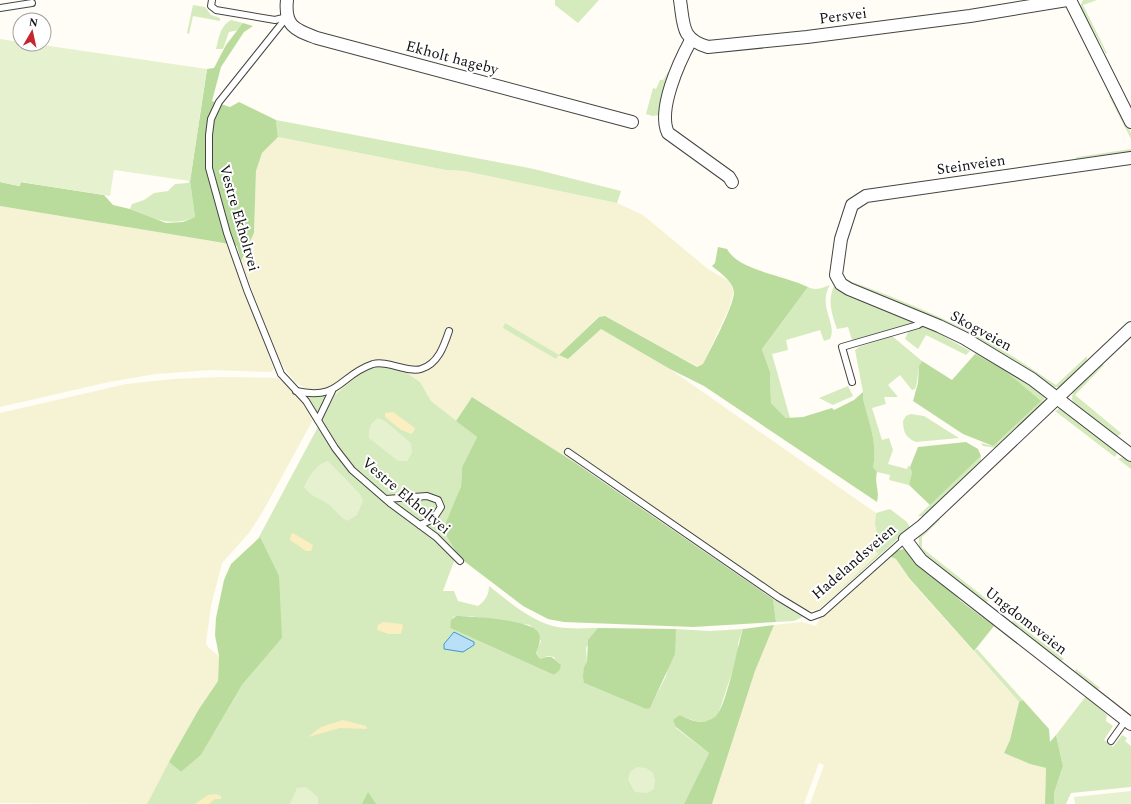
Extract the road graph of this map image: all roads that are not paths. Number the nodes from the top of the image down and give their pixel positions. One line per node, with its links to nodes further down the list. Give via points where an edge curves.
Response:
1 (212, 0): 8 (lane, via 211,6 216,10 275,20)
2 (287, 0): 8 (street)
3 (680, 0): 9 (street, via 685,32)
4 (1066, 0): 9 (street, Persvei, via 970,16 726,46 708,47)
5 (1070, 0): 11 (street)
6 (32, 3): 7 (lane)
7 (0, 8)
8 (287, 17): 10 (street, Ekholt hageby, via 297,30 318,38); 20 (lane, Vestre Ekholtvei, via 219,102 211,119 208,151 215,191 247,290 282,374)
9 (690, 40): 13 (street, via 682,56 664,112 665,126 668,133 729,177)
10 (632, 122)
11 (1131, 122)
12 (1131, 158): 14 (street, Steinveien, via 866,196 852,205)
13 (732, 182)
14 (841, 239): 15 (street, Skogveien, via 836,275 841,284)
15 (926, 320): 18 (lane, via 918,325 842,347); 21 (street, Skogveien, via 970,342 1032,379)
16 (1131, 328): 21 (street, Hadelandsveien)
17 (449, 331): 19 (lane, via 439,356 433,363 421,369 374,363)
18 (852, 382)
19 (332, 390): 20 (lane, via 312,394); 22 (lane)
20 (296, 391): 22 (lane, Vestre Ekholtvei)
21 (1057, 398): 24 (street, Skogveien); 27 (street, Hadelandsveien, via 922,526)
22 (318, 420): 25 (lane, Vestre Ekholtvei, via 352,470)
23 (568, 452): 27 (lane, Hadelandsveien, via 771,593 802,614 811,617 822,613)
24 (1131, 455)
25 (386, 499): 26 (lane, Vestre Ekholtvei); 26 (lane, via 427,496 438,500 441,507 433,519)
26 (420, 525): 28 (lane, Vestre Ekholtvei)
27 (905, 539): 29 (street, Ungdomsveien, via 921,560)
28 (460, 561)
29 (1128, 722): 30 (lane)
30 (1111, 741)

